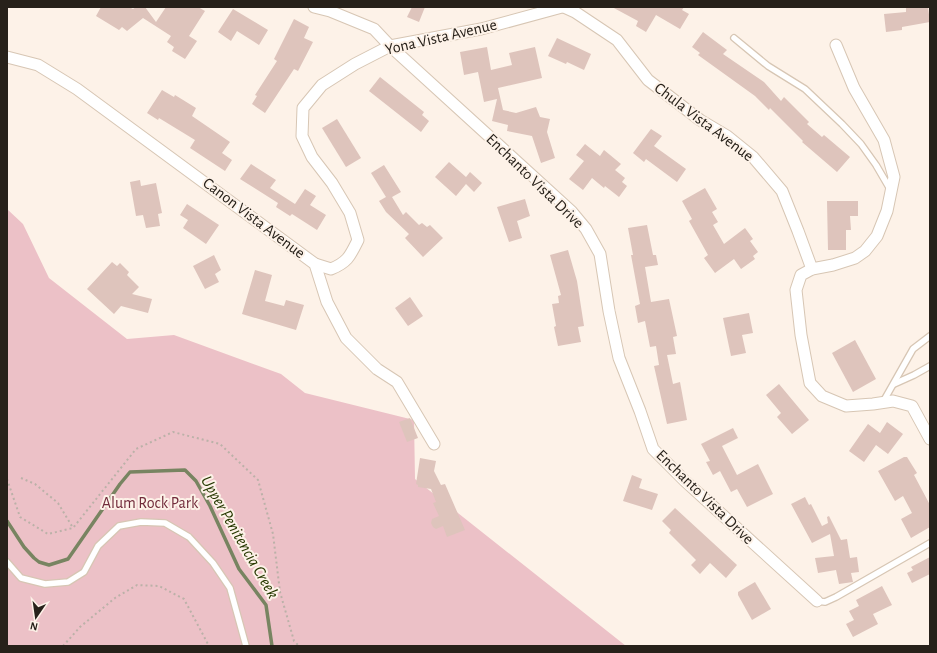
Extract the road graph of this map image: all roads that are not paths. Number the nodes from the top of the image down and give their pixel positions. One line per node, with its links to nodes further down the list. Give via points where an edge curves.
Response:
1 (314, 7): 5 (street, Enchanto Vista Drive, via 374,29)
2 (563, 7): 5 (street, Yona Vista Avenue, via 481,29); 9 (street, Chula Vista Avenue, via 617,40 648,80 753,157 782,191)
3 (734, 38): 7 (lane, via 768,66 805,89 842,124 861,144)
4 (836, 45): 7 (street, via 854,88 884,140 894,178)
5 (390, 46): 8 (street, Yona Vista Avenue, via 322,85 303,108 302,136 312,157 350,213 358,240 350,257 343,264 331,269); 18 (street, Enchanto Vista Drive, via 571,211 586,229 600,254 619,358 653,450)
6 (7, 57): 8 (street, Canon Vista Avenue, via 38,65 77,89)
7 (891, 191): 9 (street, via 887,211 877,236 865,251 855,258)
8 (315, 264): 15 (street, Canon Vista Avenue, via 327,302 346,338 377,369 397,382)
9 (812, 269): 13 (street, via 801,275 796,290 810,383 822,396 846,406)
10 (930, 336): 12 (lane, via 913,349)
11 (930, 366): 12 (lane)
12 (894, 384): 13 (lane)
13 (882, 402): 14 (street, via 893,401 912,406)
14 (930, 439)
15 (434, 444)
16 (930, 543): 18 (lane, via 836,597 825,602)
17 (7, 562): 19 (lane, via 21,578 45,584 68,582 84,572 98,546 119,526 141,522 165,523 189,537 213,563 230,588)
18 (817, 601)
19 (246, 646)

